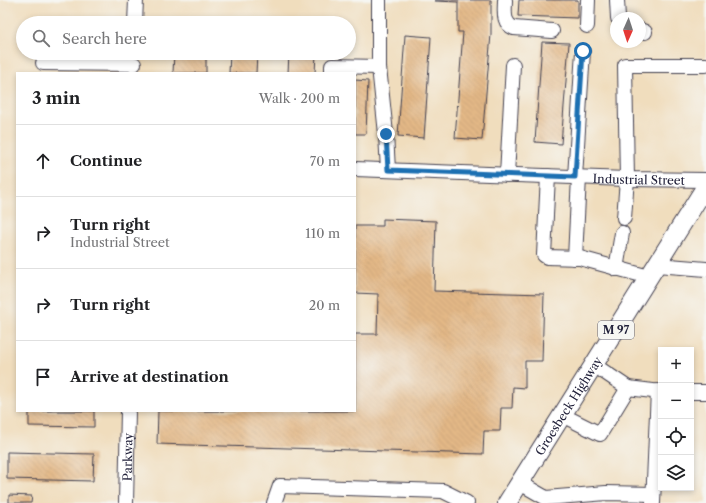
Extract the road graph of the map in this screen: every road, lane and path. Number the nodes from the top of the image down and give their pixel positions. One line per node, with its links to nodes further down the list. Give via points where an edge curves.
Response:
1 (136, 0): 7 (street)
2 (379, 0): 15 (street)
3 (505, 0): 9 (street, via 505,20 508,26)
4 (588, 0): 8 (street)
5 (617, 0): 6 (street)
6 (618, 12)
7 (135, 16)
8 (587, 26)
9 (552, 31)
10 (583, 51): 21 (street)
11 (43, 63): 12 (street)
12 (134, 63)
13 (512, 65): 19 (street)
14 (706, 66): 22 (street, via 625,65)
15 (379, 67): 16 (street, via 332,66); 18 (street)
16 (332, 72)
17 (356, 169): 18 (street, Industrial Street)
18 (388, 170): 19 (street, Industrial Street)
19 (507, 174): 20 (street, Industrial Street)
20 (548, 176): 21 (street, Industrial Street); 27 (street, via 544,255)
21 (577, 177): 22 (street, Industrial Street); 27 (street)
22 (628, 179): 23 (street, Industrial Street); 25 (street)
23 (706, 180)
24 (703, 196): 30 (main road, Groesbeck Highway / M 97)
25 (624, 218)
26 (622, 233): 28 (street)
27 (575, 258): 28 (street)
28 (616, 269): 30 (street)
29 (706, 269): 30 (street)
30 (653, 271): 31 (main road, Groesbeck Highway / M 97)
31 (594, 365): 32 (street); 38 (main road, Groesbeck Highway / M 97)
32 (628, 388): 33 (street); 38 (street, via 600,434)
33 (658, 392)
34 (694, 392): 35 (street)
35 (706, 392)
36 (658, 410): 40 (street)
37 (128, 412): 41 (street, Parkway)
38 (562, 415): 39 (main road, Groesbeck Highway / M 97)
39 (520, 483): 40 (street, via 546,498 606,493); 44 (main road, Groesbeck Highway / M 97)
40 (653, 498)
41 (126, 503)
42 (274, 503): 43 (street, via 280,486 443,491)
43 (467, 503)
44 (507, 503)

